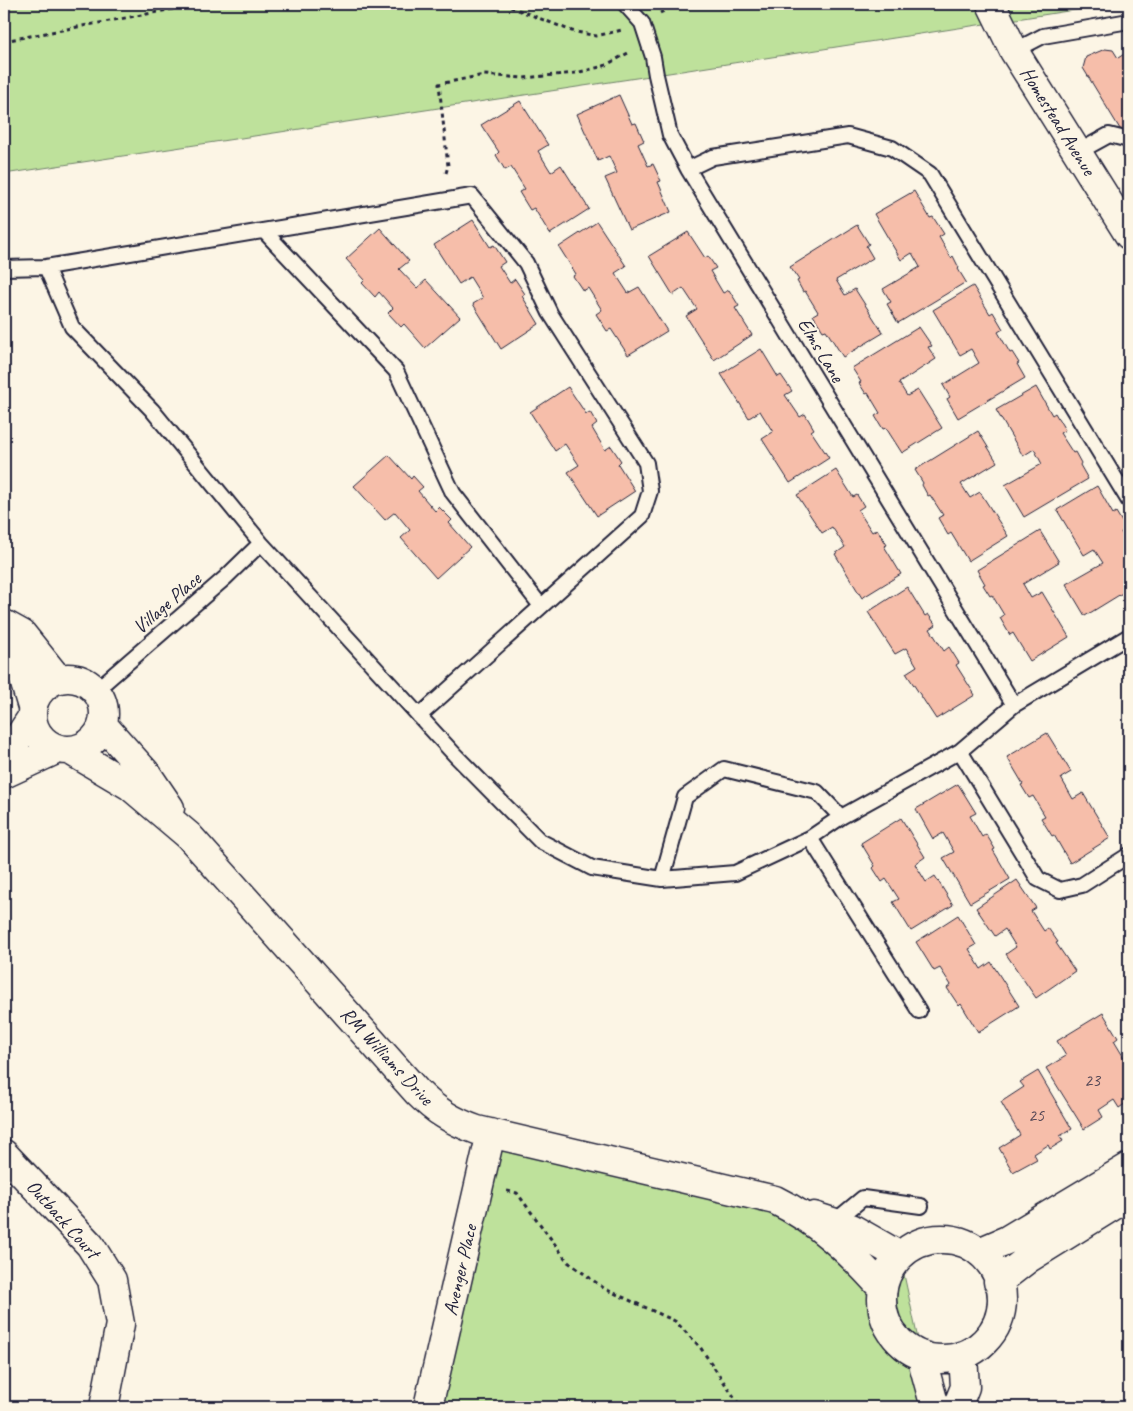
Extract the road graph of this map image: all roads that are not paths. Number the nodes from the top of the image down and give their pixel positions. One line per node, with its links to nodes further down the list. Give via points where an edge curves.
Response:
1 (624, 4): 7 (lane, Elms Lane, via 642,23 670,135)
2 (991, 4): 4 (street, Homestead Avenue)
3 (1129, 21): 4 (lane, via 1042,36)
4 (1014, 51): 6 (street, Homestead Avenue)
5 (1129, 140): 6 (lane, via 1109,135)
6 (1078, 152): 9 (street, Homestead Avenue)
7 (688, 169): 12 (lane, via 713,157 848,136 892,148 930,174); 20 (lane, Elms Lane)
8 (264, 230): 10 (lane); 14 (lane, via 396,371 453,493); 14 (lane, via 472,196 526,263 550,313 646,463 650,491 642,516)
9 (1129, 235)
10 (46, 267): 11 (lane); 13 (lane, via 72,327 152,410)
11 (4, 268)
12 (1129, 502)
13 (261, 543): 19 (lane, Village Place); 22 (lane)
14 (542, 606): 22 (lane)
15 (4, 624): 18 (street, via 22,634)
16 (1129, 636): 20 (lane)
17 (4, 646): 21 (street, via 21,670)
18 (58, 679): 19 (street, via 79,678); 21 (street, via 40,690)
19 (96, 690): 23 (street, via 104,706)
20 (1014, 705): 25 (lane)
21 (32, 712): 24 (street, via 36,732 46,742); 26 (street)
22 (419, 716): 32 (lane, via 540,841 592,868)
23 (103, 725): 24 (street, via 100,733 86,746); 29 (street, RM Williams Drive, via 147,774)
24 (64, 750): 27 (street); 29 (street, RM Williams Drive, via 130,786)
25 (960, 751): 28 (lane); 31 (lane, via 1038,879 1060,890 1082,885)
26 (4, 759)
27 (4, 774)
28 (840, 817): 30 (lane); 32 (lane, via 817,792 724,769 685,797)
29 (189, 836): 34 (street, RM Williams Drive, via 417,1092 444,1115)
30 (810, 838): 32 (lane, via 735,873); 33 (lane)
31 (1129, 855)
32 (662, 879)
33 (919, 1011)
34 (491, 1133): 39 (street, RM Williams Drive, via 774,1200); 48 (street, Avenger Place)
35 (4, 1154): 47 (street, Outback Court, via 90,1245 112,1280 120,1324)
36 (1129, 1167): 41 (street, via 1007,1240)
37 (1129, 1196): 43 (street, via 1025,1261)
38 (921, 1206): 40 (lane, via 863,1198)
39 (793, 1209): 40 (street, RM Williams Drive); 44 (street, RM Williams Drive, via 841,1245)
40 (834, 1222): 42 (street, RM Williams Drive)
41 (979, 1252): 42 (street, via 944,1239 912,1246); 43 (street, via 988,1260)
42 (900, 1256): 44 (street, via 892,1264)
43 (998, 1282): 45 (street, via 1002,1305 993,1331 980,1346)
44 (883, 1289): 46 (street, via 883,1312 889,1328 899,1342)
45 (963, 1356): 46 (street); 50 (street, via 965,1387)
46 (925, 1357): 49 (street, via 924,1368)
47 (104, 1407)
48 (428, 1407)
49 (935, 1407)
50 (957, 1407)

